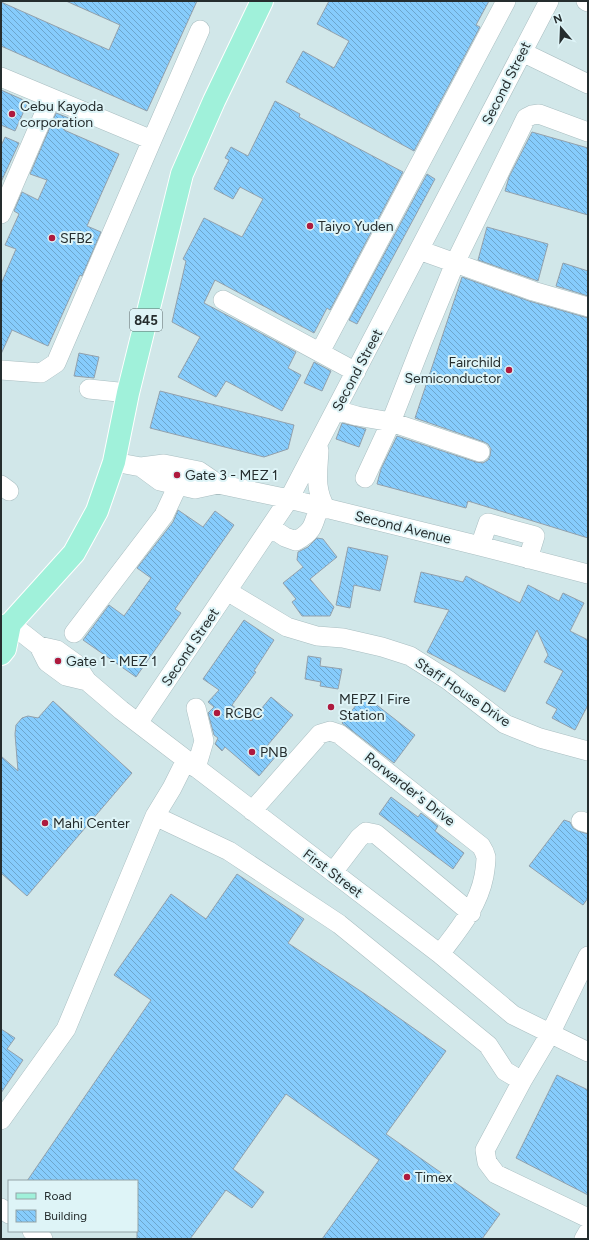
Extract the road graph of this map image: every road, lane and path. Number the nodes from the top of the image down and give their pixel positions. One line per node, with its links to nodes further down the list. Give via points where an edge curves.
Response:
1 (262, 1): 20 (main road, 845, via 182,174)
2 (506, 1): 16 (street)
3 (549, 1): 5 (street, Second Street)
4 (200, 30): 10 (street)
5 (522, 52): 7 (street); 12 (street, Second Street)
6 (1, 77): 8 (street)
7 (588, 84)
8 (51, 98): 10 (street); 11 (street)
9 (588, 132): 13 (street, via 539,114 526,118)
10 (152, 140): 17 (street, via 56,363 41,373)
11 (1, 214)
12 (419, 250): 13 (street); 18 (street, Second Street)
13 (455, 263): 15 (street, via 533,291); 22 (street)
14 (223, 300): 16 (street)
15 (588, 307)
16 (320, 352): 18 (street)
17 (1, 370)
18 (356, 372): 21 (street, Second Street)
19 (89, 389): 20 (street)
20 (128, 393): 25 (main road, 845)
21 (336, 410): 22 (street); 23 (street, Second Street)
22 (391, 422): 24 (street); 27 (street)
23 (319, 442): 30 (street, Second Street); 31 (street, via 317,479)
24 (480, 452)
25 (114, 462): 26 (street, Second Avenue); 35 (main road, 845, via 97,511 74,553)
26 (141, 467): 28 (street, Second Avenue, via 164,464 199,471); 29 (street, Second Avenue, via 160,481)
27 (365, 478)
28 (218, 484): 29 (street, Second Avenue, via 196,489); 30 (street, Second Avenue)
29 (178, 485): 36 (street, via 164,515)
30 (289, 499): 31 (street, Second Avenue); 32 (street, Second Street)
31 (322, 508): 32 (street, via 312,530 296,541); 33 (street, Second Avenue)
32 (270, 527): 34 (street, Second Street)
33 (587, 572)
34 (227, 591): 39 (street, Second Street); 40 (street, Staff House Drive, via 287,627 316,636 343,638 382,647 410,656 448,680 505,724 540,738)
35 (7, 623): 37 (main road, 845, via 5,649); 39 (street, First Street, via 39,646 47,662 66,676 87,682)
36 (74, 633)
37 (1, 654)
38 (196, 708): 41 (street, via 204,740)
39 (138, 723): 41 (street, First Street)
40 (588, 751)
41 (191, 764): 42 (street, First Street); 43 (street)
42 (252, 811): 44 (street, First Street); 45 (street, Rorwarder's Drive, via 320,734 330,731 339,734 481,846 486,857 485,869)
43 (154, 816): 50 (street, via 228,851 339,924 488,1045 505,1071); 51 (street, via 66,1029)
44 (333, 872): 45 (street, via 359,838 366,832 376,834); 46 (street, First Street)
45 (471, 913): 46 (street, Rorwarder's Drive)
46 (440, 954): 48 (street, First Street, via 513,1015)
47 (588, 956): 48 (street)
48 (550, 1034): 49 (street, First Street); 50 (street)
49 (588, 1052)
50 (522, 1081): 52 (street, via 485,1150 487,1162 496,1174)
51 (1, 1120)
52 (588, 1218)
53 (33, 1232): 55 (street)
54 (588, 1232): 56 (street)
55 (43, 1239)
56 (584, 1239)

